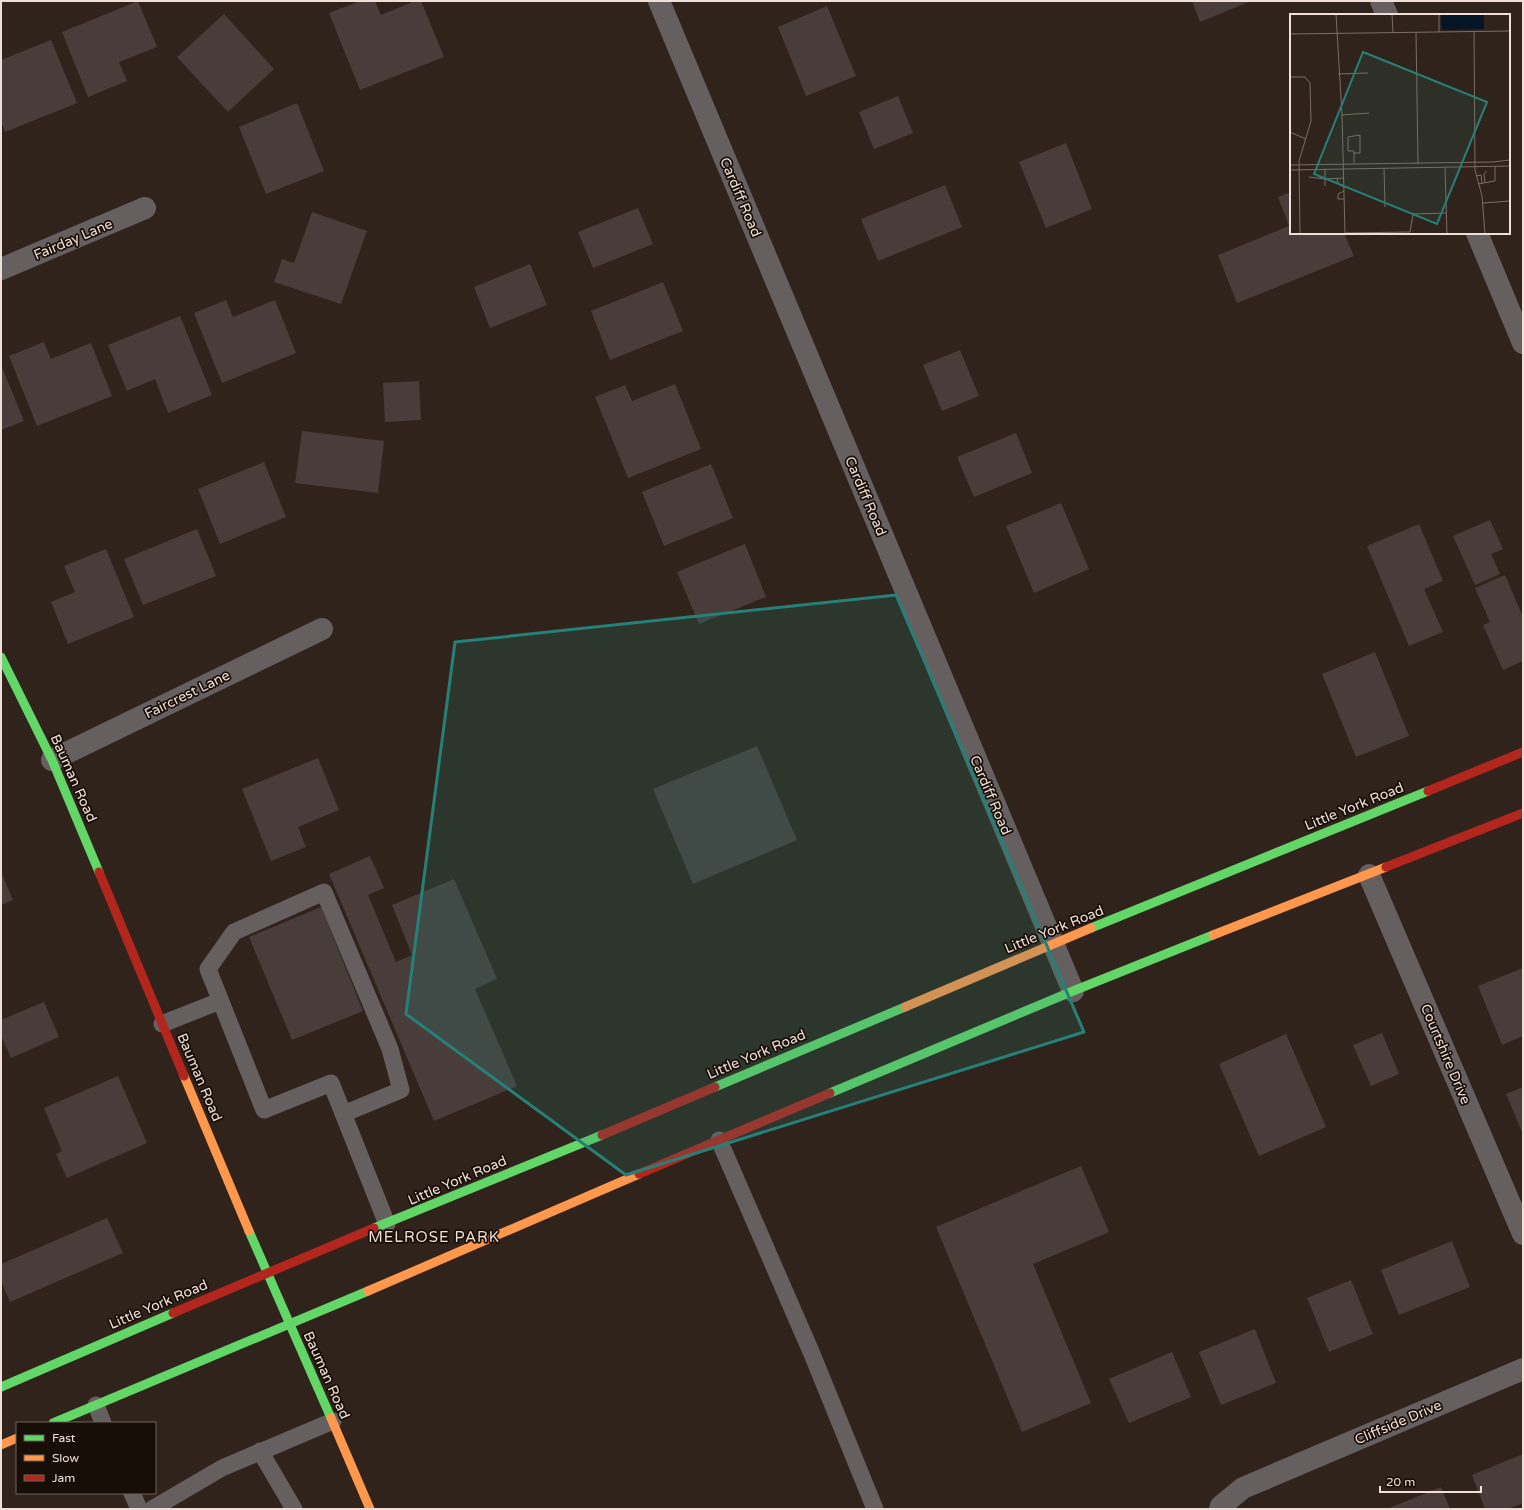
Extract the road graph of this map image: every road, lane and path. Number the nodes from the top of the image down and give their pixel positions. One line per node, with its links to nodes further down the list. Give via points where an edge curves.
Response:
1 (659, 1): 14 (street, Cardiff Road)
2 (1381, 1): 3 (street)
3 (1386, 14)
4 (145, 208): 6 (street, Fairday Lane)
5 (1477, 234): 7 (street)
6 (1, 269)
7 (1523, 343)
8 (322, 629): 11 (street, Faircrest Lane)
9 (1, 657): 11 (main road, Bauman Road)
10 (1523, 752): 14 (main road, Little York Road)
11 (52, 760): 17 (main road, Bauman Road)
12 (1523, 813): 13 (main road)
13 (1369, 875): 15 (main road); 21 (street, Courtshire Drive)
14 (1053, 944): 15 (street, Cardiff Road); 20 (main road, Little York Road)
15 (1073, 991): 19 (main road)
16 (220, 1001): 17 (lane); 18 (lane, via 264,1110 331,1083); 18 (lane, via 208,969 234,932 324,892 390,1048 401,1090)
17 (162, 1024): 22 (main road, Bauman Road)
18 (343, 1114): 20 (lane)
19 (719, 1140): 23 (main road); 38 (lane, via 812,1354)
20 (387, 1224): 22 (main road, Little York Road)
21 (1523, 1234)
22 (267, 1273): 23 (main road, Bauman Road); 25 (main road, Little York Road)
23 (290, 1324): 26 (main road); 27 (main road, Bauman Road)
24 (1523, 1369): 39 (street, Cliffside Drive, via 1243,1488)
25 (1, 1387)
26 (96, 1405): 28 (main road); 29 (lane)
27 (333, 1421): 32 (lane); 37 (main road, Bauman Road)
28 (55, 1422)
29 (103, 1422)
30 (16, 1438): 31 (main road)
31 (1, 1445)
32 (260, 1451): 35 (lane, via 222,1468); 36 (lane)
33 (132, 1494): 34 (lane)
34 (139, 1509)
35 (152, 1509)
36 (294, 1509)
37 (370, 1509)
38 (875, 1509)
39 (1220, 1509)

